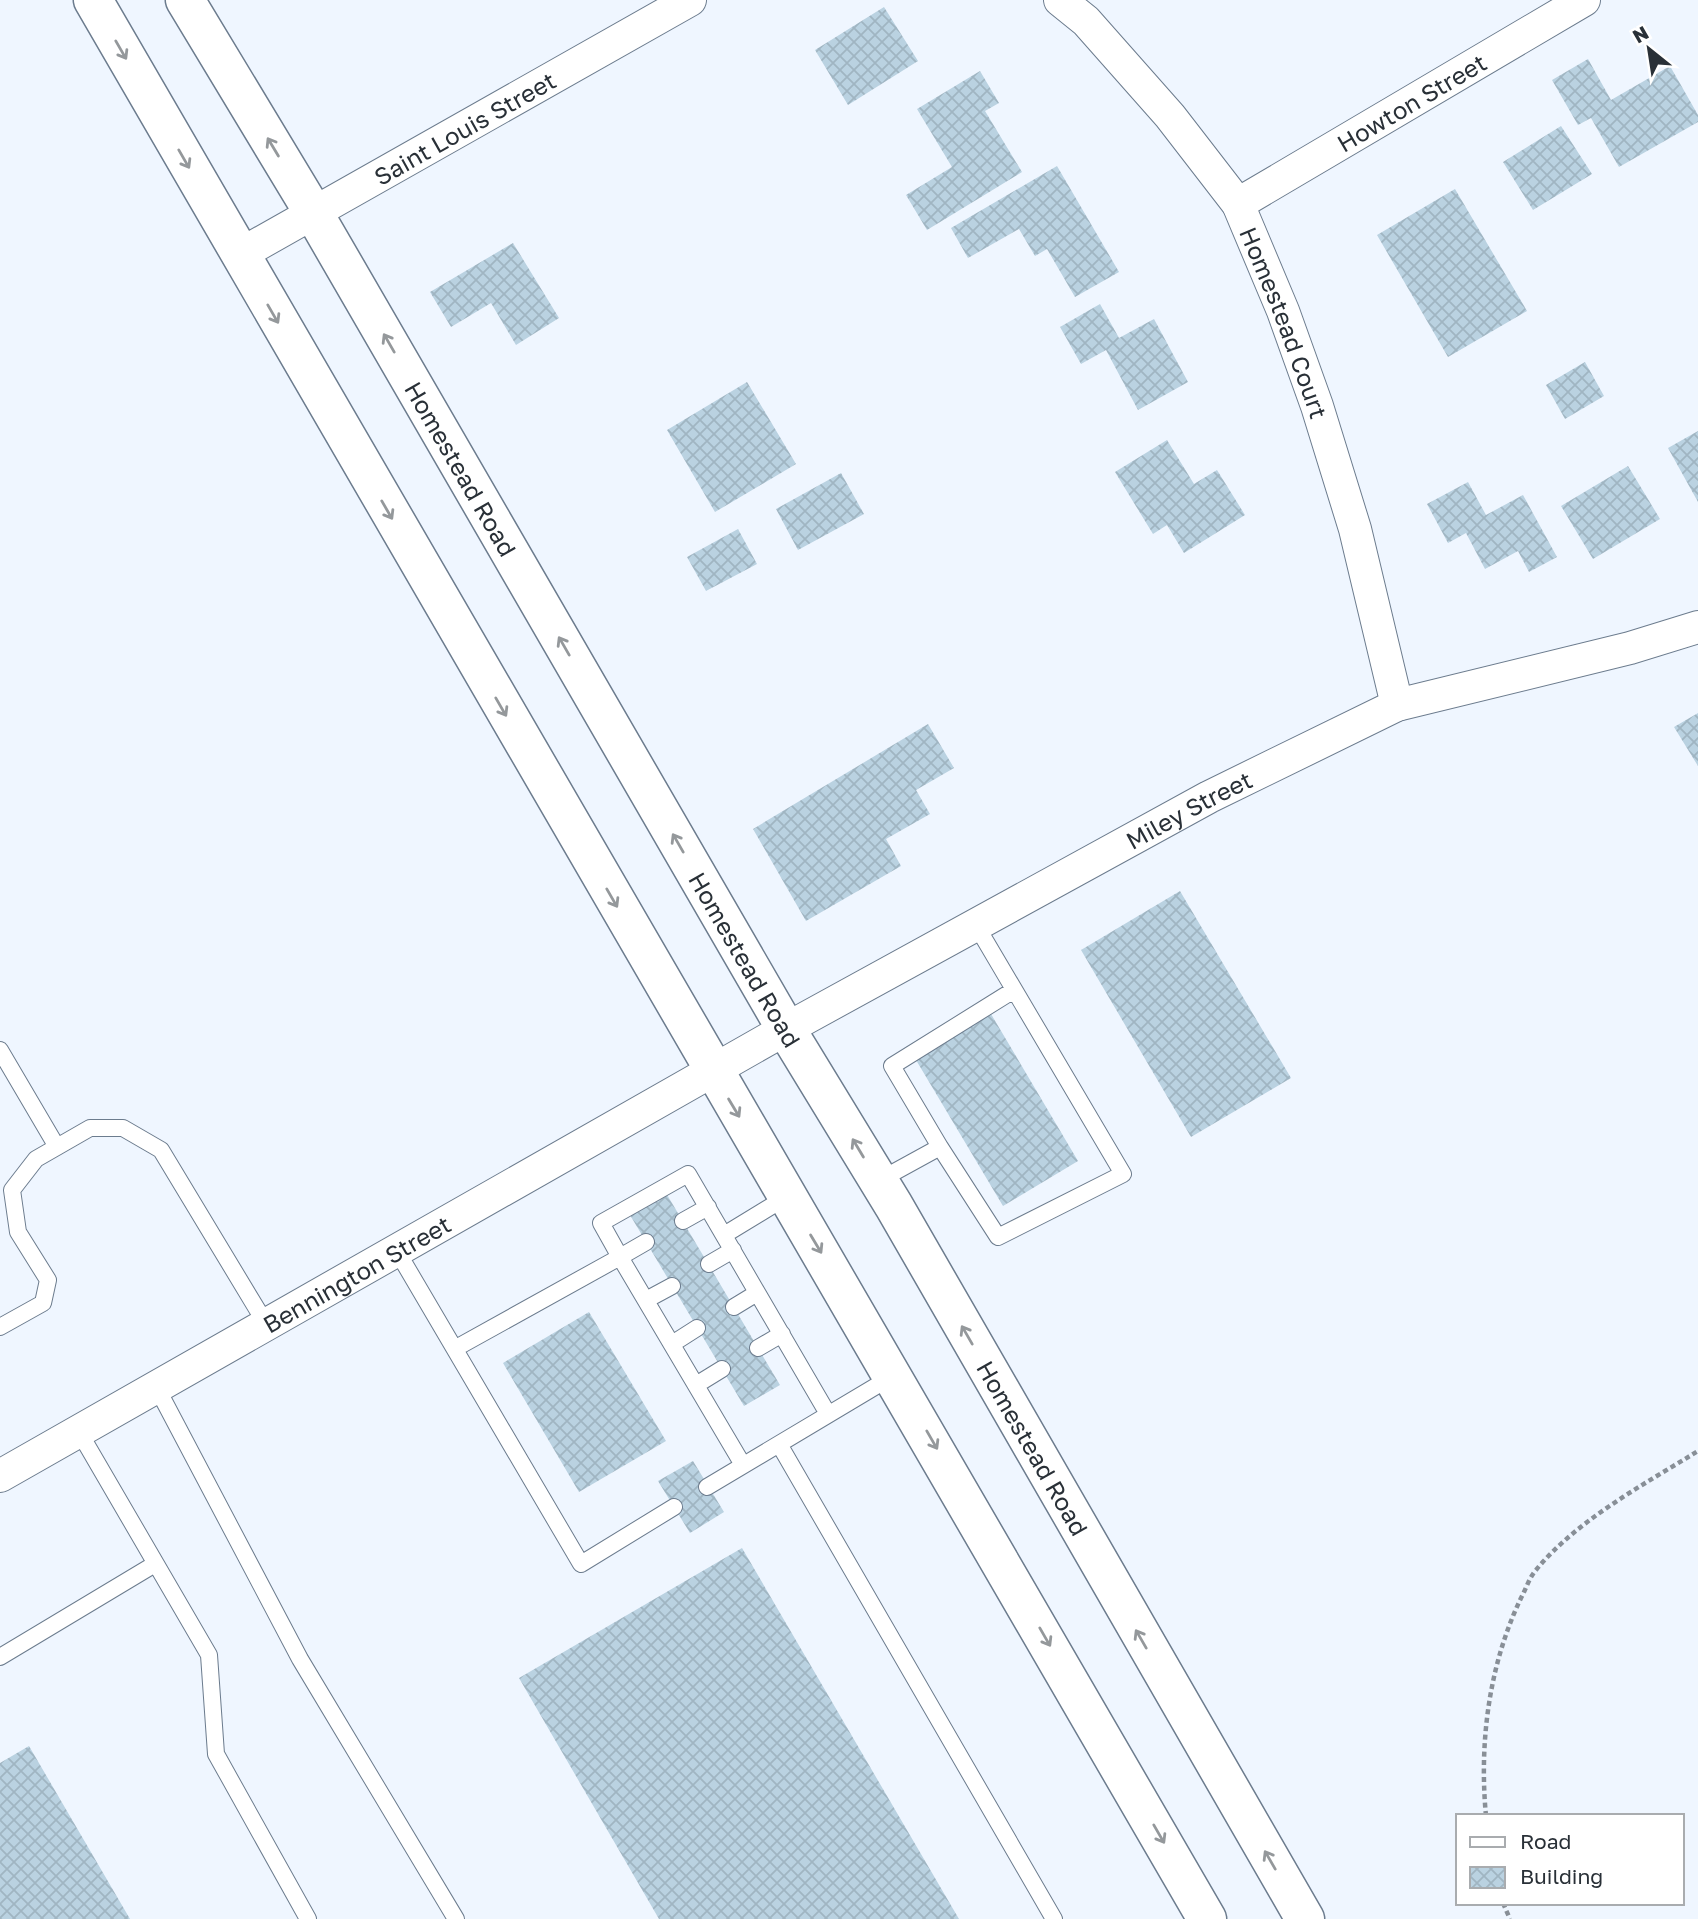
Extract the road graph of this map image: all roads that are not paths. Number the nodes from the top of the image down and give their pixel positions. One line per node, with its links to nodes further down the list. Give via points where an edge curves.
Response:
1 (93, 0): 8 (main road, one-way to 8)
2 (185, 0): 7 (main road, Homestead Road, one-way to 2)
3 (690, 0): 7 (street, Saint Louis Street)
4 (1060, 0): 6 (street, Homestead Court, via 1086,21 1170,116)
5 (1584, 0): 6 (street, Howton Street)
6 (1238, 204): 10 (street, Homestead Court, via 1317,406 1355,529)
7 (313, 212): 8 (street, Saint Louis Street); 13 (main road, Homestead Road, one-way to 7)
8 (239, 255): 15 (main road, one-way to 15)
9 (1698, 627): 10 (street, Miley Street)
10 (1397, 705): 11 (street, Miley Street, via 1209,797)
11 (976, 925): 12 (lane); 13 (street, Miley Street)
12 (1014, 990): 17 (lane, via 892,1066); 17 (lane, via 1123,1174 998,1237)
13 (786, 1029): 15 (street, Miley Street); 18 (main road, Homestead Road, one-way to 13)
14 (0, 1050): 16 (lane)
15 (713, 1072): 19 (main road, one-way to 19); 25 (street, Bennington Street)
16 (57, 1147): 32 (lane, via 90,1128 123,1128 161,1150); 33 (lane, via 36,1159 12,1190 18,1231 48,1280 43,1303)
17 (940, 1147): 18 (lane)
18 (878, 1181): 56 (main road, Homestead Road, one-way to 18)
19 (788, 1196): 22 (lane); 40 (main road, one-way to 40)
20 (708, 1207): 21 (lane); 22 (lane); 26 (lane, via 688,1174 601,1223)
21 (683, 1221)
22 (724, 1235): 24 (lane)
23 (646, 1242): 26 (lane)
24 (733, 1250): 27 (lane); 29 (lane)
25 (397, 1251): 32 (street, Bennington Street); 37 (lane)
26 (621, 1257): 30 (lane); 37 (lane)
27 (709, 1264)
28 (672, 1286): 30 (lane)
29 (758, 1293): 31 (lane); 35 (lane)
30 (646, 1300): 36 (lane)
31 (734, 1307)
32 (266, 1324): 42 (street, Bennington Street)
33 (0, 1327)
34 (697, 1328): 36 (lane)
35 (782, 1334): 38 (lane); 43 (lane)
36 (672, 1344): 41 (lane)
37 (456, 1348): 49 (lane, via 581,1564)
38 (758, 1348)
39 (722, 1369): 41 (lane)
40 (895, 1375): 43 (lane); 55 (main road, one-way to 55)
41 (696, 1385): 46 (lane)
42 (156, 1387): 44 (street, Bennington Street); 53 (lane, via 300,1660)
43 (828, 1414): 45 (lane)
44 (78, 1430): 47 (street, Bennington Street); 50 (lane)
45 (779, 1444): 46 (lane); 54 (lane)
46 (743, 1465): 48 (lane)
47 (0, 1476)
48 (707, 1487)
49 (674, 1507)
50 (155, 1564): 51 (lane); 52 (lane, via 209,1655 216,1755)
51 (0, 1657)
52 (308, 1919)
53 (456, 1919)
54 (1054, 1919)
55 (1207, 1919)
56 (1305, 1919)

